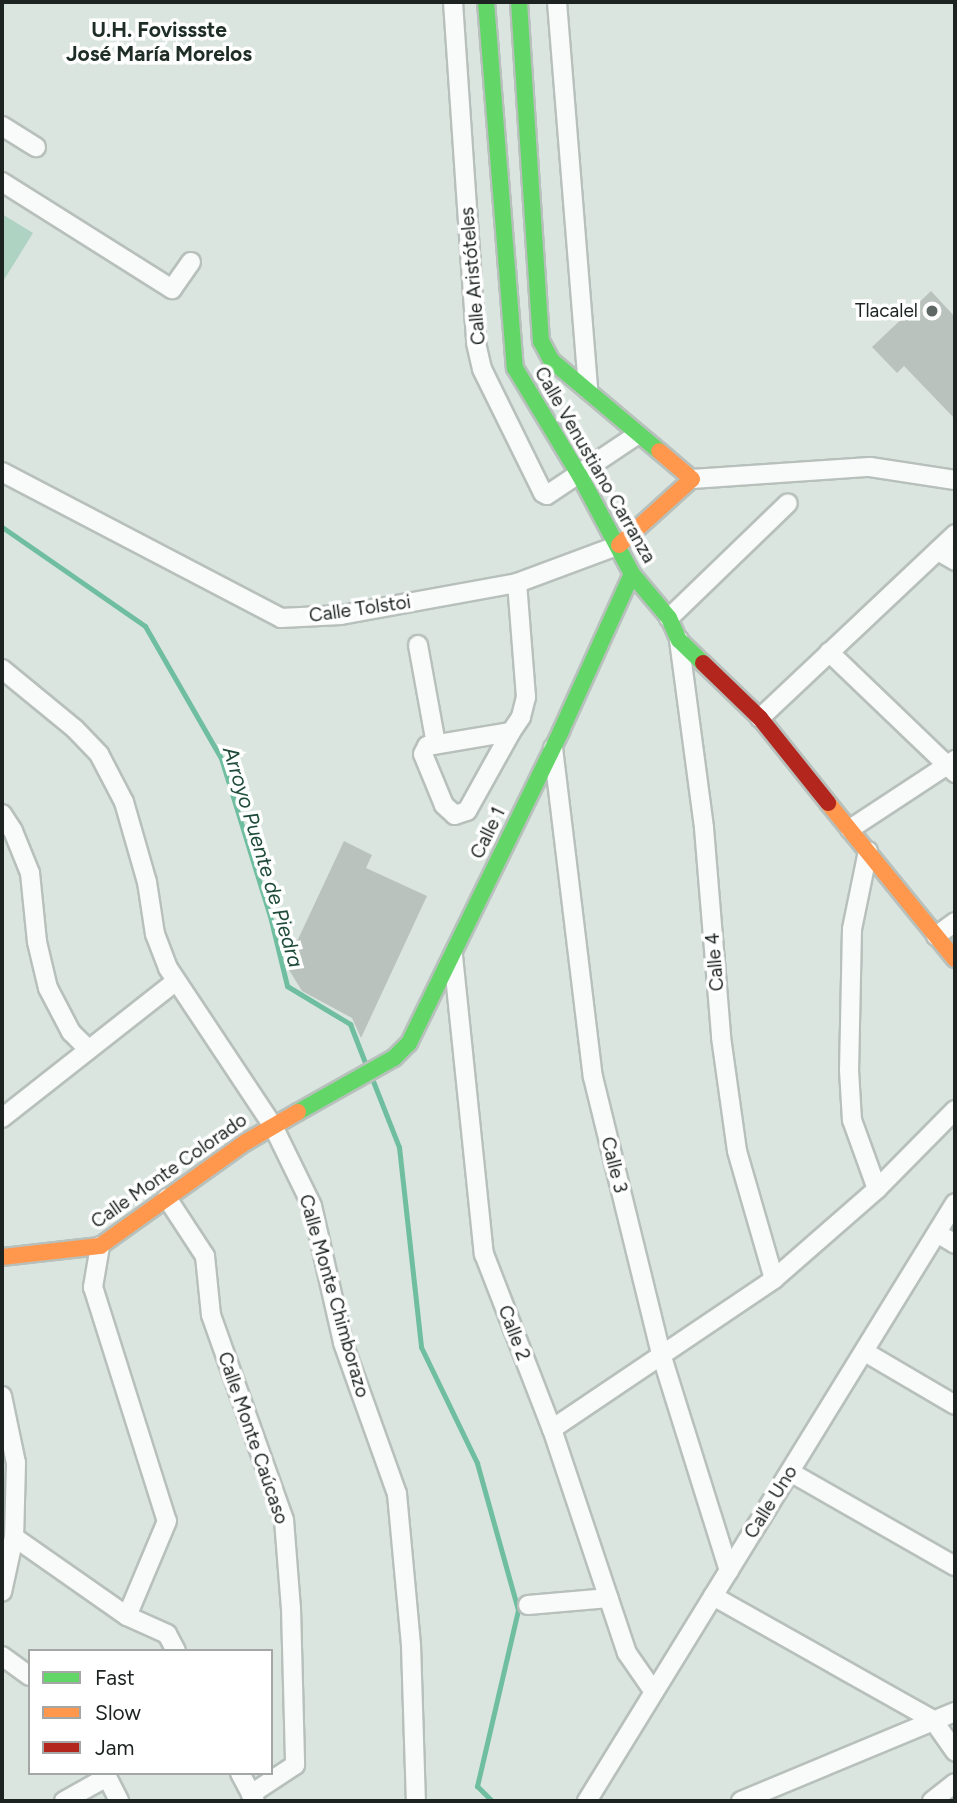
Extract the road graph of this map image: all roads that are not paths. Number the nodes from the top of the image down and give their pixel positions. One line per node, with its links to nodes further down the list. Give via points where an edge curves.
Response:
1 (453, 2): 12 (street, Calle Aristóteles, via 482,369 542,493 553,494)
2 (486, 2): 12 (street, Calle Venustiano Carranza, via 515,368)
3 (519, 2): 9 (street, Calle Venustiano Carranza, via 541,341 551,360)
4 (557, 2): 9 (street)
5 (2, 126): 6 (street)
6 (36, 147)
7 (2, 182): 8 (street, via 173,289)
8 (191, 262)
9 (588, 390): 10 (street, Calle Venustiano Carranza)
10 (637, 435): 12 (street); 13 (street, Calle Venustiano Carranza)
11 (2, 472): 21 (street, Calle Tolstoi, via 281,618 341,615)
12 (580, 476): 17 (street, Calle Venustiano Carranza)
13 (692, 479): 14 (street, via 870,467); 17 (street)
14 (955, 480)
15 (788, 503): 22 (street)
16 (955, 534): 18 (street)
17 (619, 545): 20 (street, Calle Venustiano Carranza); 21 (street, Calle Tolstoi)
18 (938, 551): 19 (street); 25 (street)
19 (955, 561)
20 (632, 574): 22 (street, Calle Venustiano Carranza); 30 (street, Calle 1)
21 (517, 583): 28 (street, via 526,697 522,717)
22 (670, 618): 23 (street, Calle Venustiano Carranza)
23 (679, 640): 27 (street, Calle Venustiano Carranza); 52 (street, Calle 4, via 704,828 721,1038 737,1151)
24 (418, 645): 29 (street)
25 (829, 652): 27 (street); 31 (street)
26 (2, 669): 39 (street, Calle Monte Chimborazo, via 99,754 124,802 147,882 155,934)
27 (760, 718): 33 (street, Calle Venustiano Carranza)
28 (511, 732): 29 (street); 29 (street, via 467,811 455,815 444,805 423,754 427,746)
29 (436, 744)
30 (553, 748): 37 (street, Calle 1); 54 (street, Calle 3, via 593,1077)
31 (953, 766): 33 (street)
32 (2, 814): 40 (street, via 30,873 37,943 48,988 71,1032)
33 (850, 829): 34 (street, Calle Venustiano Carranza)
34 (868, 851): 36 (street, Calle Venustiano Carranza); 45 (street, via 852,929 849,1070 852,1120)
35 (955, 922): 36 (street)
36 (936, 936): 38 (street, Calle Venustiano Carranza)
37 (453, 953): 41 (street, Calle 1, via 408,1043 394,1058); 57 (street, Calle 2, via 484,1254)
38 (955, 959)
39 (177, 981): 40 (street); 44 (street, Calle Monte Chimborazo)
40 (88, 1049): 43 (street)
41 (350, 1085): 44 (street, Calle Monte Colorado)
42 (955, 1110): 45 (street)
43 (2, 1118)
44 (273, 1126): 46 (street, Calle Monte Colorado); 80 (street, Calle Monte Chimborazo, via 312,1206 343,1343 397,1494 411,1645)
45 (877, 1189): 52 (street)
46 (167, 1198): 50 (street, Calle Monte Colorado); 77 (street, Calle Monte Caúcaso, via 205,1256 211,1315 284,1520 295,1765)
47 (955, 1203): 48 (street, Calle Uno)
48 (937, 1233): 49 (street); 53 (street, Calle Uno)
49 (955, 1244)
50 (100, 1246): 51 (street, Calle Monte Colorado); 66 (street, via 93,1287 167,1521)
51 (2, 1257)
52 (774, 1279): 54 (street)
53 (865, 1352): 56 (street); 58 (street, Calle Uno)
54 (662, 1357): 57 (street); 61 (street, Calle 3)
55 (2, 1396): 59 (street, via 16,1463)
56 (955, 1405)
57 (552, 1429): 64 (street, Calle 2)
58 (790, 1472): 60 (street); 61 (street, Calle Uno)
59 (14, 1537): 62 (street); 66 (street)
60 (955, 1566)
61 (729, 1571): 63 (street, Calle Uno)
62 (2, 1591)
63 (713, 1596): 70 (street, Calle Uno); 72 (street)
64 (609, 1598): 65 (street); 70 (street, Calle 2, via 628,1653)
65 (528, 1605)
66 (127, 1616): 67 (street, via 167,1634)
67 (175, 1649)
68 (2, 1656): 69 (street)
69 (28, 1675)
70 (654, 1692): 81 (street, Calle Uno)
71 (955, 1712): 72 (street)
72 (933, 1720): 73 (street); 82 (street)
73 (955, 1752)
74 (106, 1775): 78 (street); 79 (street)
75 (241, 1775): 77 (street)
76 (955, 1783): 83 (street)
77 (253, 1798)
78 (64, 1801)
79 (119, 1801)
80 (416, 1801)
81 (587, 1801)
82 (741, 1801)
83 (932, 1801)

